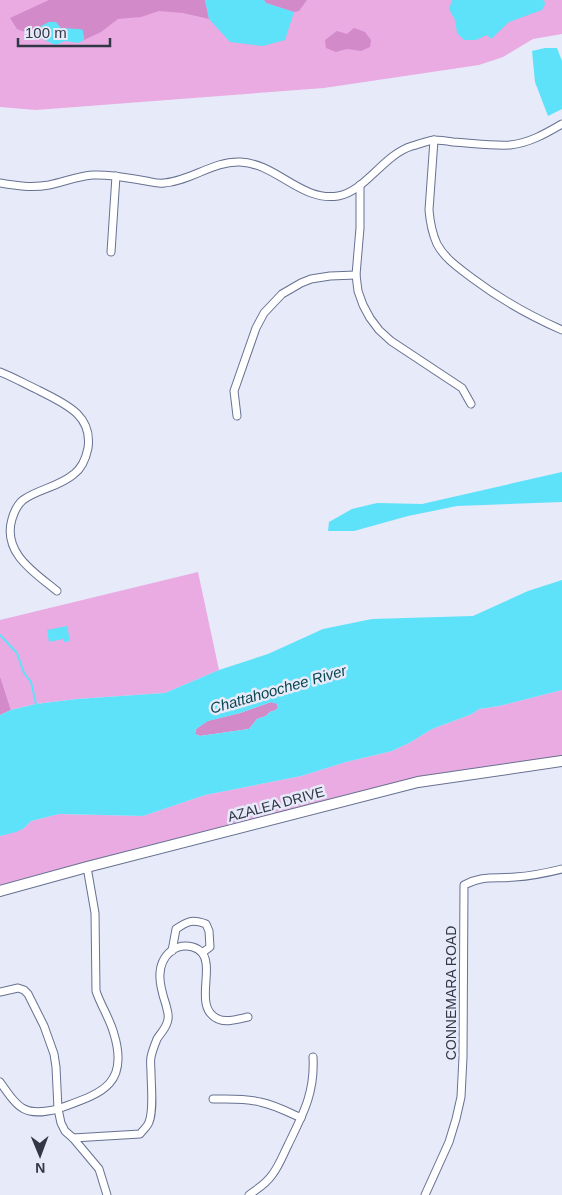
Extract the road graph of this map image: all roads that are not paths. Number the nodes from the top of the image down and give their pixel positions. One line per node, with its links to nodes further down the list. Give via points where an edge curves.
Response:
1 (562, 124): 2 (street, via 537,138 511,145)
2 (434, 140): 5 (street, via 396,153); 8 (street, via 429,210 437,244 457,267 510,304)
3 (116, 176): 4 (street, via 84,176 32,187); 5 (street, via 163,183 220,164 242,162 265,168 304,190 326,197 339,196); 6 (street)
4 (0, 184)
5 (360, 185): 7 (street)
6 (111, 252)
7 (356, 275): 10 (street, via 363,305 379,330 462,388); 11 (street, via 330,276 301,283 282,294 264,313 234,391)
8 (562, 330)
9 (0, 372): 12 (street, via 66,404 79,416 86,429 87,450 79,469 66,480 21,501 11,522 11,540 18,557)
10 (471, 404)
11 (237, 416)
12 (57, 591)
13 (562, 761): 14 (street, AZALEA DRIVE, via 418,782)
14 (87, 867): 16 (street, AZALEA DRIVE); 24 (street, via 95,912 96,991 115,1035 118,1064 113,1078 103,1090)
15 (562, 869): 29 (street, CONNEMARA ROAD, via 514,878 489,877 464,885 461,1097 449,1142)
16 (0, 891)
17 (172, 951): 18 (street, via 187,945); 18 (street, via 176,928 188,921 197,921 206,924 209,931 210,947); 26 (street, via 161,965 160,983 169,1013 151,1059 149,1123 140,1134)
18 (202, 953): 20 (street, via 206,962 205,1000 210,1013 224,1021)
19 (0, 992): 24 (street, via 12,988 24,990 40,1018 54,1054)
20 (248, 1017)
21 (313, 1058): 25 (street, via 312,1086)
22 (0, 1082): 24 (street, via 23,1109 43,1112)
23 (213, 1099): 25 (street, via 261,1102)
24 (58, 1109): 26 (street, via 60,1122)
25 (301, 1118): 28 (street, via 271,1176)
26 (73, 1138): 27 (street, via 99,1170)
27 (106, 1195)
28 (248, 1195)
29 (425, 1195)

